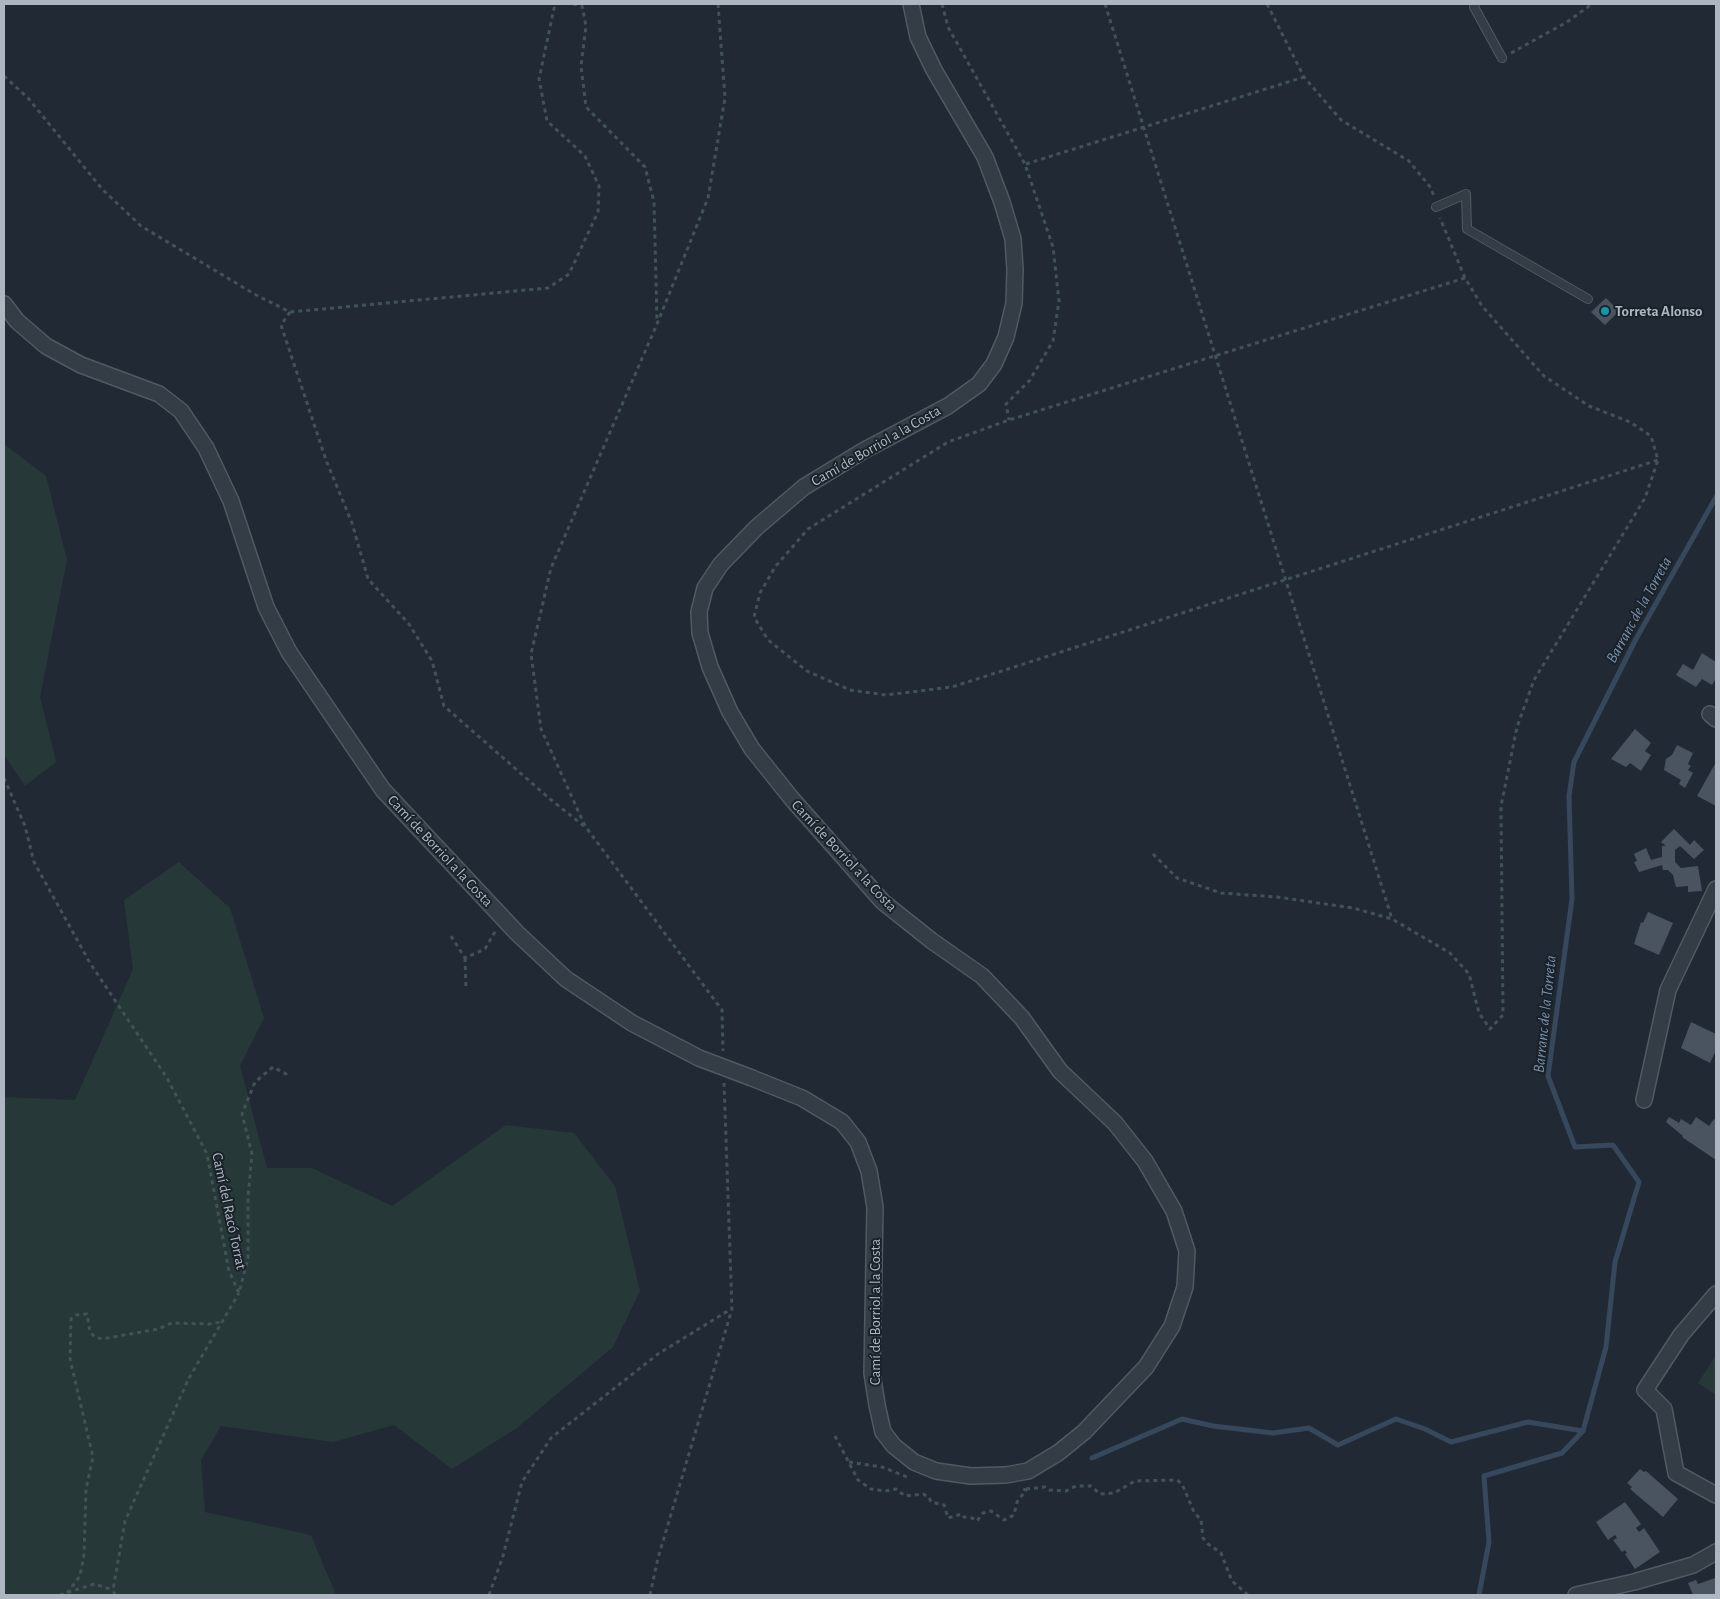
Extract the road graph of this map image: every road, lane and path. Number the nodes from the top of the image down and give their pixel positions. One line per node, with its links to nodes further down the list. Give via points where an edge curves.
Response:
1 (555, 4): 18 (path, via 539,79 547,121 584,156 598,186 598,212 569,274 548,288)
2 (573, 4): 19 (path, via 582,6 586,26 581,66 586,107 645,167 654,202)
3 (718, 4): 19 (path, via 725,98 708,198)
4 (911, 4): 41 (street, Camí de Borriol a la Costa, via 918,37 985,157 1013,239 1014,303 1006,337 994,364 979,384 948,406 863,450 804,487 757,527 720,564 705,588 699,612 700,633 710,667 730,712 752,749 792,799 883,902 982,976 1022,1018 1060,1071 1116,1123 1145,1161 1174,1211 1186,1251 1185,1287 1172,1326 1146,1367 1084,1432)
5 (1105, 4): 12 (path)
6 (1267, 4): 11 (path)
7 (1475, 4): 9 (lane)
8 (1592, 4): 9 (path, via 1567,22)
9 (1502, 58)
10 (4, 76): 18 (path, via 28,98 102,189 142,226)
11 (1304, 77): 12 (path); 14 (path, via 1341,120 1409,161 1431,188)
12 (1143, 127): 13 (path); 20 (path)
13 (1026, 164)
14 (1436, 207): 15 (path); 16 (lane, via 1466,194 1467,229)
15 (1466, 278): 20 (path); 21 (path, via 1482,306 1544,376 1588,406 1630,422 1651,436)
16 (1588, 299)
17 (4, 304): 27 (street, Camí de Borriol a la Costa, via 17,322 46,346 81,365 159,394 181,411 206,448 231,501 266,608 289,652 383,790)
18 (290, 312): 24 (path, via 281,325 326,460 352,523 368,579 409,624 432,661 444,706)
19 (657, 324): 24 (path, via 551,568 531,654 541,728)
20 (1215, 356): 22 (path); 22 (path, via 948,442 808,529 775,567 760,593 754,617 768,640 807,671 850,690 886,695 952,687)
21 (1658, 460): 22 (path); 28 (path, via 1645,498 1534,680 1517,727 1500,806 1503,1015 1490,1029 1479,1013 1469,974 1450,953)
22 (1285, 580): 28 (path)
23 (4, 778): 36 (path, Camí del Racó Torrat, via 25,826 34,862 90,963 167,1078 207,1154 229,1271)
24 (585, 826): 32 (path, via 722,1010)
25 (1153, 854): 28 (path, via 1177,878 1221,893 1352,908)
26 (1716, 888): 35 (street, via 1668,990)
27 (502, 918): 30 (path, via 485,949); 41 (street, Camí de Borriol a la Costa, bridge, via 566,979 632,1024 699,1058 802,1098 842,1122 858,1142 869,1171 875,1207 872,1373 883,1432 914,1462 936,1471 971,1476)
28 (1392, 919)
29 (451, 936): 30 (path)
30 (465, 958): 31 (path)
31 (466, 989)
32 (723, 1057)
33 (288, 1075): 36 (path, Camí del Racó Torrat, via 273,1067 254,1082 242,1114 252,1154 248,1258)
34 (724, 1076): 38 (path)
35 (1644, 1100)
36 (239, 1293): 39 (path)
37 (1716, 1294): 43 (street, via 1681,1334 1645,1390 1664,1409 1676,1473)
38 (732, 1309): 49 (path, via 658,1354 551,1438 522,1482); 50 (path, via 658,1558)
39 (222, 1322): 45 (path, via 189,1378 125,1521); 46 (path, via 167,1324 158,1329 102,1339 90,1332 87,1314 71,1319 70,1359 93,1457 86,1489 84,1555 80,1576)
40 (836, 1436): 42 (path, via 858,1480 871,1490 896,1489 905,1496 922,1494 930,1497 931,1502 944,1506 948,1518 962,1514 976,1521 983,1513 991,1511 1004,1520 1014,1515 1017,1502)
41 (1028, 1471): 42 (path)
42 (1026, 1490): 51 (path, via 1045,1487 1066,1491 1076,1486 1092,1486 1100,1494 1114,1493 1136,1481 1178,1480 1201,1520 1203,1538 1221,1553 1232,1581)
43 (1716, 1495)
44 (1716, 1552): 52 (street, via 1693,1565)
45 (112, 1590): 46 (path, via 94,1584); 48 (path)
46 (66, 1593): 47 (path)
47 (60, 1595)
48 (115, 1595)
49 (490, 1595)
50 (650, 1595)
51 (1248, 1595)
52 (1576, 1595)

